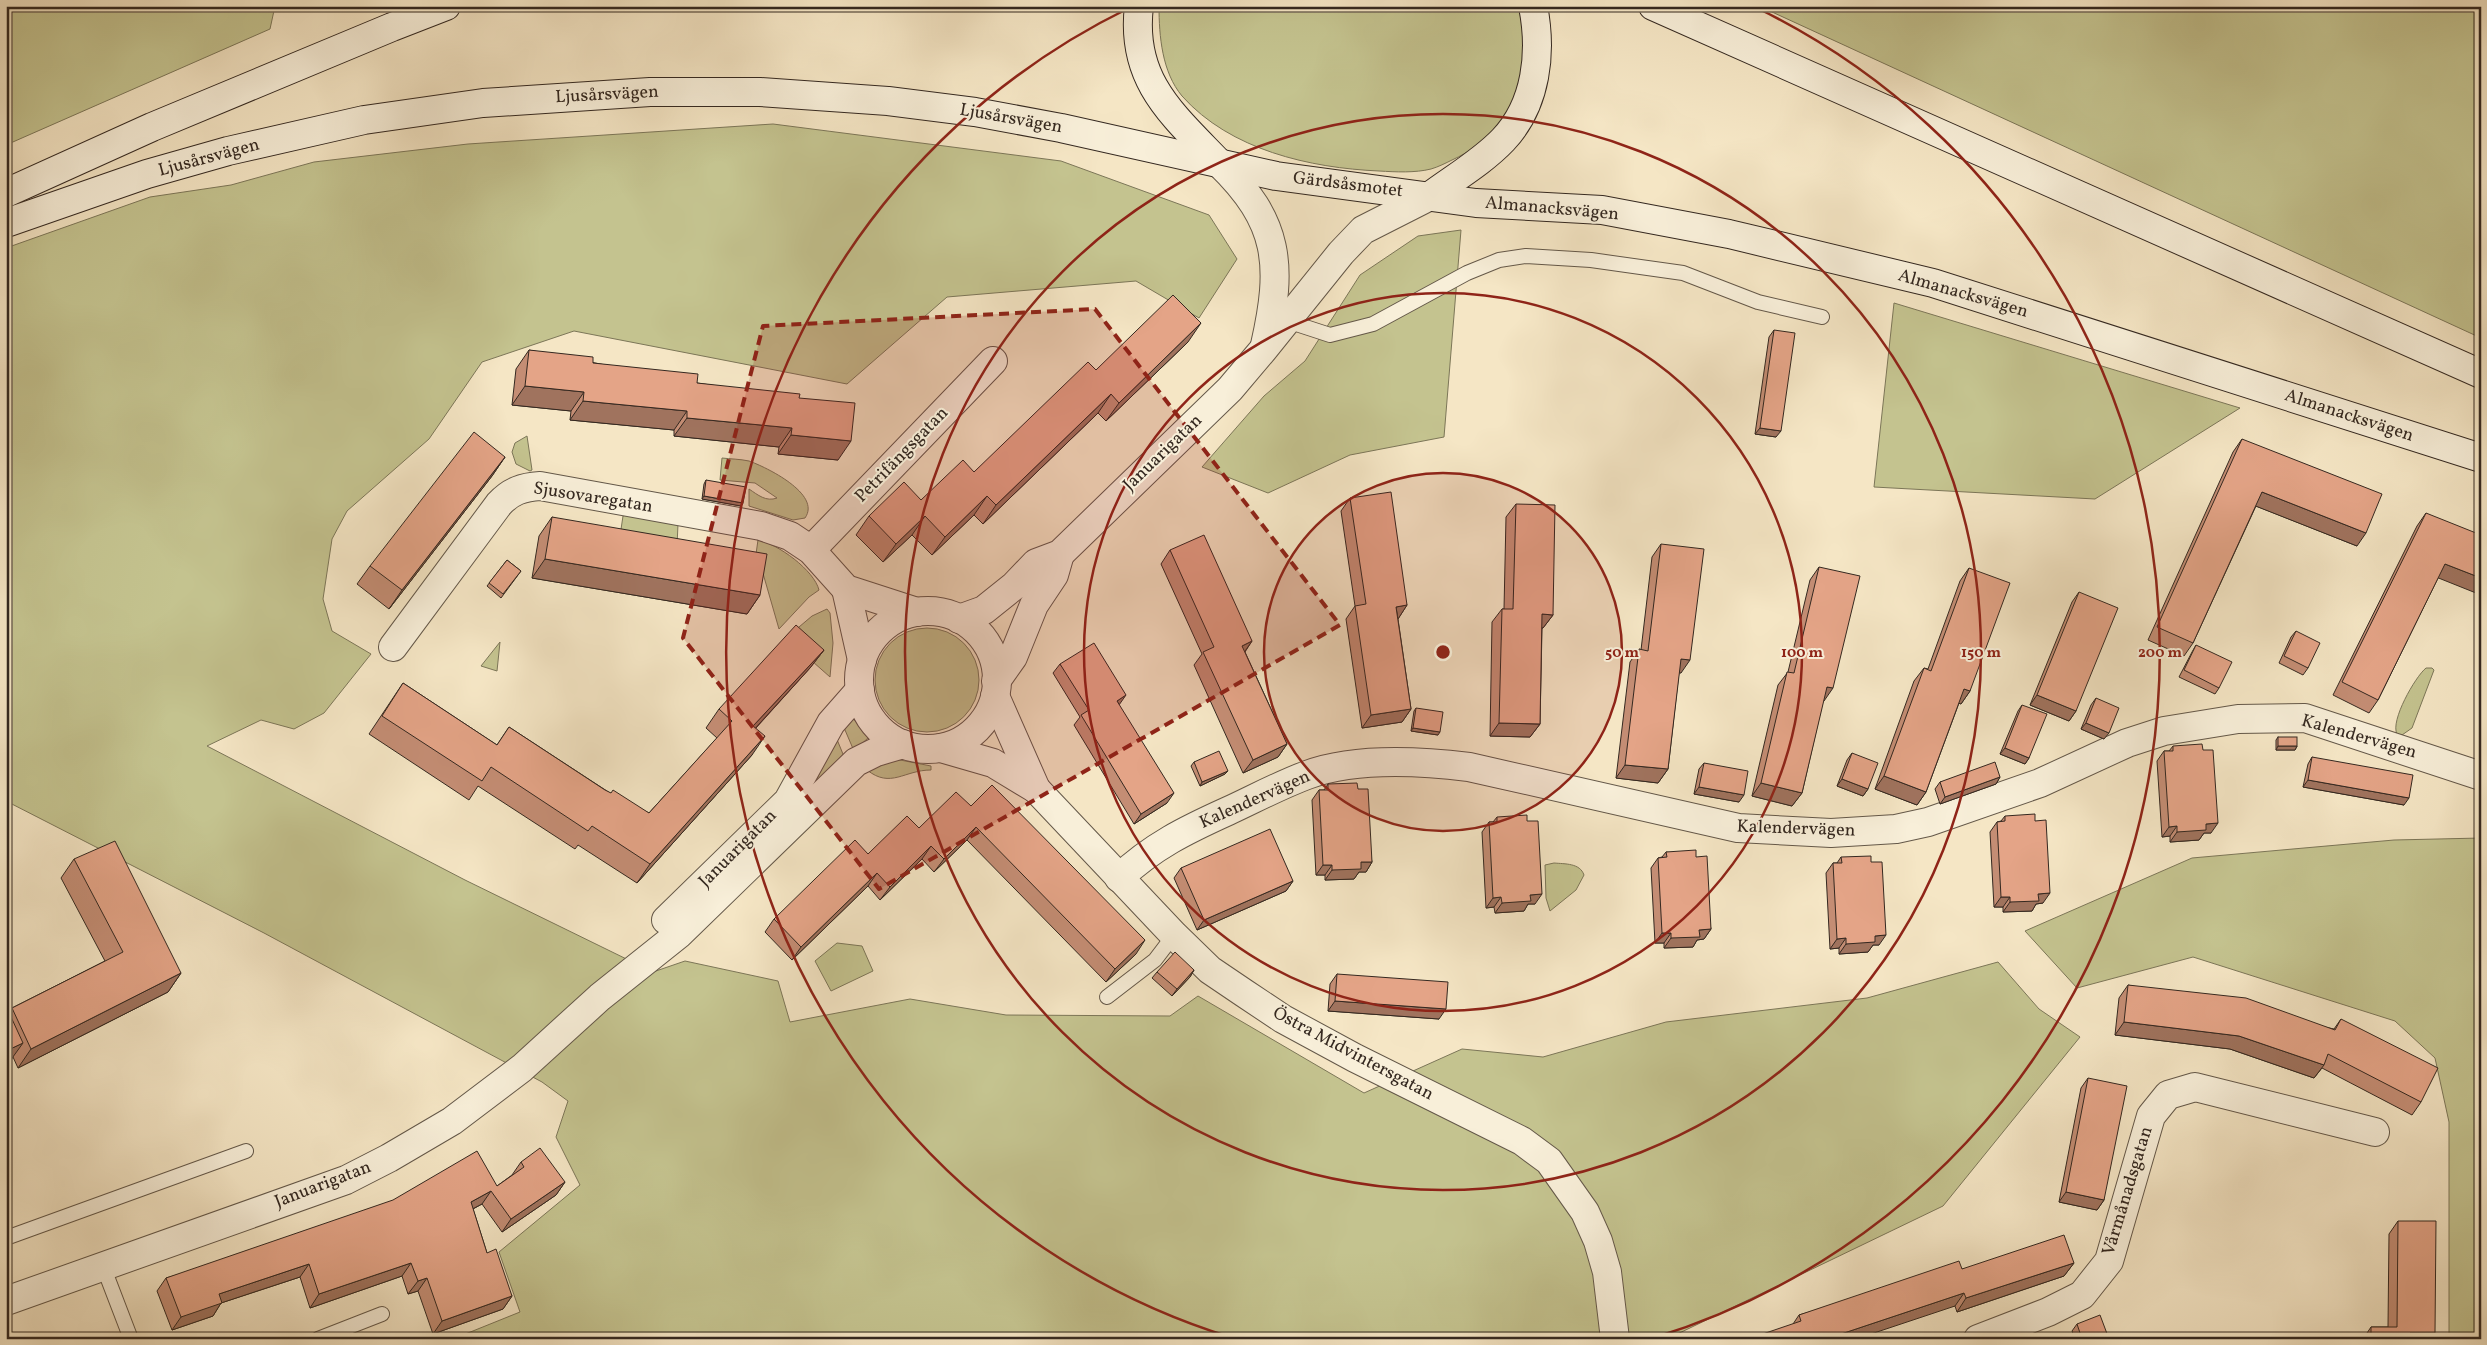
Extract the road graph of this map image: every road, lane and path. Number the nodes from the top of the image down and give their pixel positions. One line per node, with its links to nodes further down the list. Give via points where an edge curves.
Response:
1 (446, 6): 6 (street, via 248,86)
2 (1139, 6): 5 (street, via 1140,54 1156,94 1167,110)
3 (1533, 6): 7 (street, via 1538,54 1532,86 1520,117 1488,154)
4 (1654, 6): 13 (street)
5 (1219, 163): 7 (street, Gärdsåsmotet, via 1276,176); 8 (street, Ljusårsvägen, via 1061,128 927,105 760,92 650,92 483,103 364,120 228,151 147,174); 11 (street, Januarigatan, via 1246,191 1269,232 1274,293)
6 (6, 193)
7 (1430, 196): 10 (street, Januarigatan, via 1363,230); 14 (street, Almanacksvägen, via 1476,203 1602,210 1729,234 1933,283)
8 (6, 223)
9 (1822, 316): 10 (lane, via 1758,302 1684,273 1591,260 1526,256 1499,260 1467,273 1373,324 1330,335)
10 (1287, 321): 11 (street, Januarigatan)
11 (1263, 350): 16 (street, Januarigatan, via 1230,389)
12 (993, 361): 15 (street, Petrifängsgatan)
13 (2481, 374)
14 (2481, 458)
15 (811, 550): 17 (street, Sjusovaregatan); 20 (street, Sjusovaregatan, via 790,536 761,526 540,486 526,487 509,494 499,504)
16 (1060, 554): 19 (street, Januarigatan, via 1036,563 984,610); 22 (street, Januarigatan, via 1054,575 1034,605)
17 (846, 589): 18 (street); 21 (street, Sjusovaregatan)
18 (917, 612): 19 (street, via 934,612); 21 (street, via 898,618 883,628 870,642)
19 (959, 619): 22 (street, via 970,626 986,645 995,669)
20 (393, 647)
21 (862, 660): 23 (street)
22 (996, 689): 25 (street, via 987,714 975,730 960,741); 27 (street, Östra Midvintersgatan)
23 (860, 690): 24 (street, via 874,723 887,736); 30 (street, Januarigatan, via 831,723 788,801 665,921)
24 (903, 744): 25 (street, via 922,749); 30 (street, Januarigatan, via 856,762 679,934)
25 (941, 748): 27 (street, Östra Midvintersgatan, via 992,763)
26 (2481, 776): 28 (street, Kalendervägen, via 2305,718 2214,721 2164,731 2128,743 2040,783 1928,822 1896,829 1831,833 1738,828 1469,768 1426,762 1353,765 1309,774 1171,837 1139,858)
27 (1036, 789): 28 (street, Östra Midvintersgatan)
28 (1119, 878): 29 (street, Östra Midvintersgatan)
29 (1174, 935): 31 (lane, via 1155,960); 40 (street, Östra Midvintersgatan, via 1210,970 1284,1019 1522,1141 1549,1161 1585,1212 1598,1241 1608,1280)
30 (600, 997): 35 (street, Januarigatan, via 522,1068 452,1121 389,1158 346,1180)
31 (1107, 997)
32 (2375, 1132): 41 (street, Vårmånadsgatan, via 2195,1087 2168,1095 2150,1116 2109,1261 2082,1295)
33 (246, 1151): 34 (lane)
34 (6, 1238)
35 (103, 1266): 36 (street, Januarigatan); 38 (lane)
36 (6, 1301)
37 (382, 1314): 39 (lane)
38 (131, 1339)
39 (318, 1339)
40 (1615, 1339)
41 (1978, 1339)

